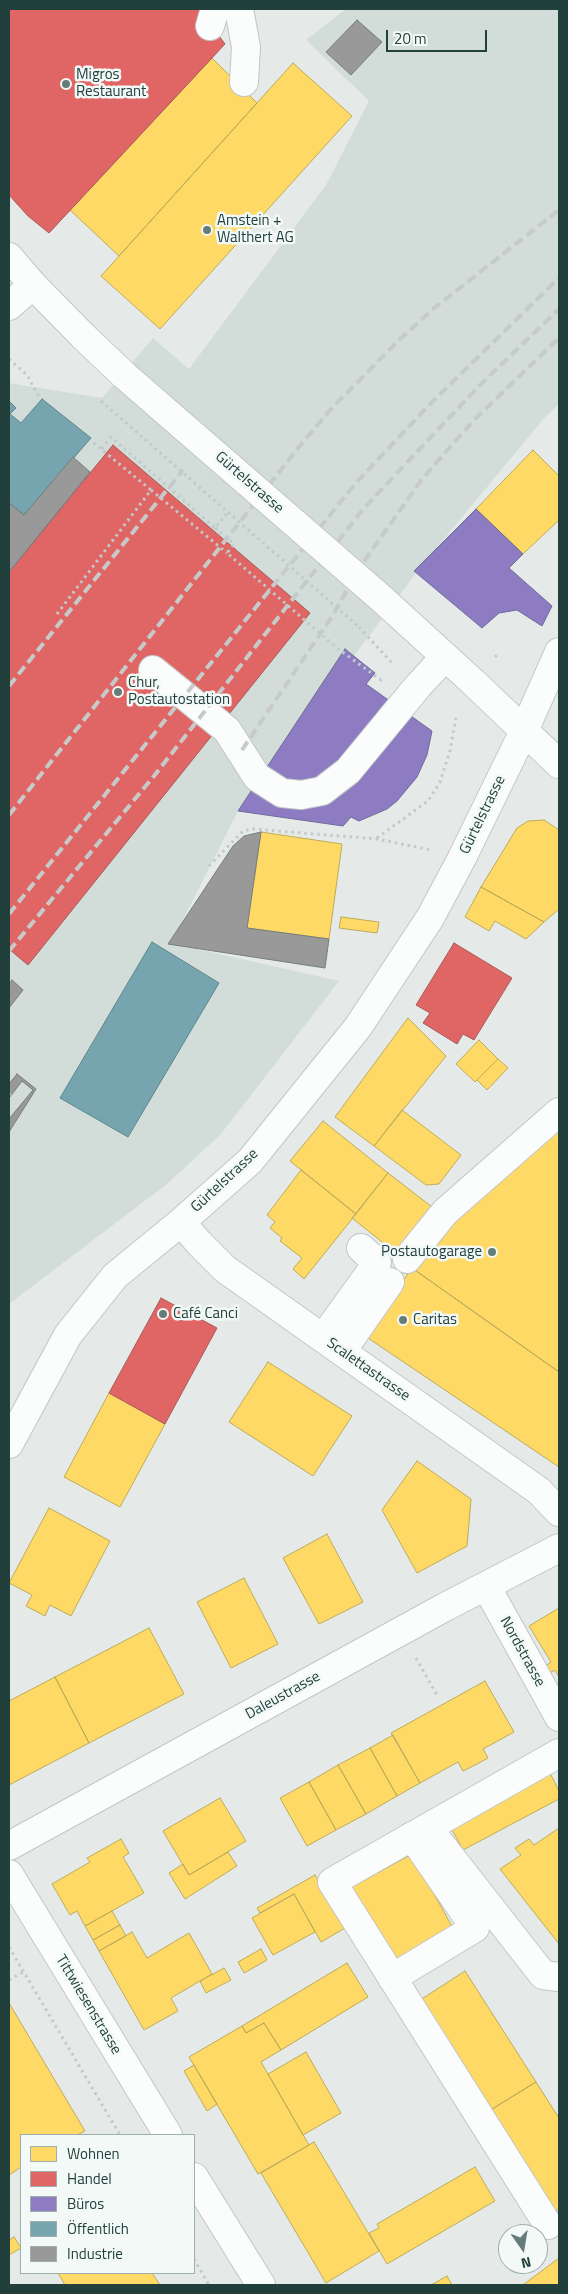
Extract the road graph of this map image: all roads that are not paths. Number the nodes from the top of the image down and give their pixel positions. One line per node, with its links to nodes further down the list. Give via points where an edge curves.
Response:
1 (239, 9): 2 (street, via 246,47)
2 (244, 82)
3 (9, 257): 4 (street, Gürtelstrasse)
4 (32, 285): 5 (street); 7 (street, Gürtelstrasse, bridge, via 124,374)
5 (9, 306)
6 (559, 652): 9 (street)
7 (445, 657): 8 (street, via 348,771 322,791 301,795 282,793 257,777 228,730); 9 (street, Gürtelstrasse)
8 (153, 670)
9 (524, 731): 10 (street); 12 (street, Gürtelstrasse, via 430,918 358,1027 250,1161)
10 (559, 764)
11 (559, 1112): 14 (street, via 445,1212)
12 (182, 1222): 16 (street, Scalettastrasse, via 225,1269); 17 (street, Gürtelstrasse, via 115,1276 68,1335)
13 (362, 1248): 16 (street, via 377,1263)
14 (407, 1259)
15 (390, 1282): 16 (street)
16 (332, 1344): 18 (street, Scalettastrasse, via 539,1490)
17 (9, 1444)
18 (559, 1512)
19 (559, 1548): 20 (street, Daleustrasse)
20 (486, 1586): 21 (street, Nordstrasse); 24 (street, Daleustrasse)
21 (559, 1718)
22 (559, 1753): 23 (street)
23 (420, 1832): 26 (street, via 543,1975); 27 (street, via 475,1928); 27 (street, via 332,1882)
24 (9, 1846)
25 (9, 1874): 28 (street, Tittwiesenstrasse)
26 (559, 1977)
27 (392, 1978): 30 (street)
28 (167, 2134)
29 (195, 2180): 31 (street)
30 (548, 2224)
31 (261, 2285)

